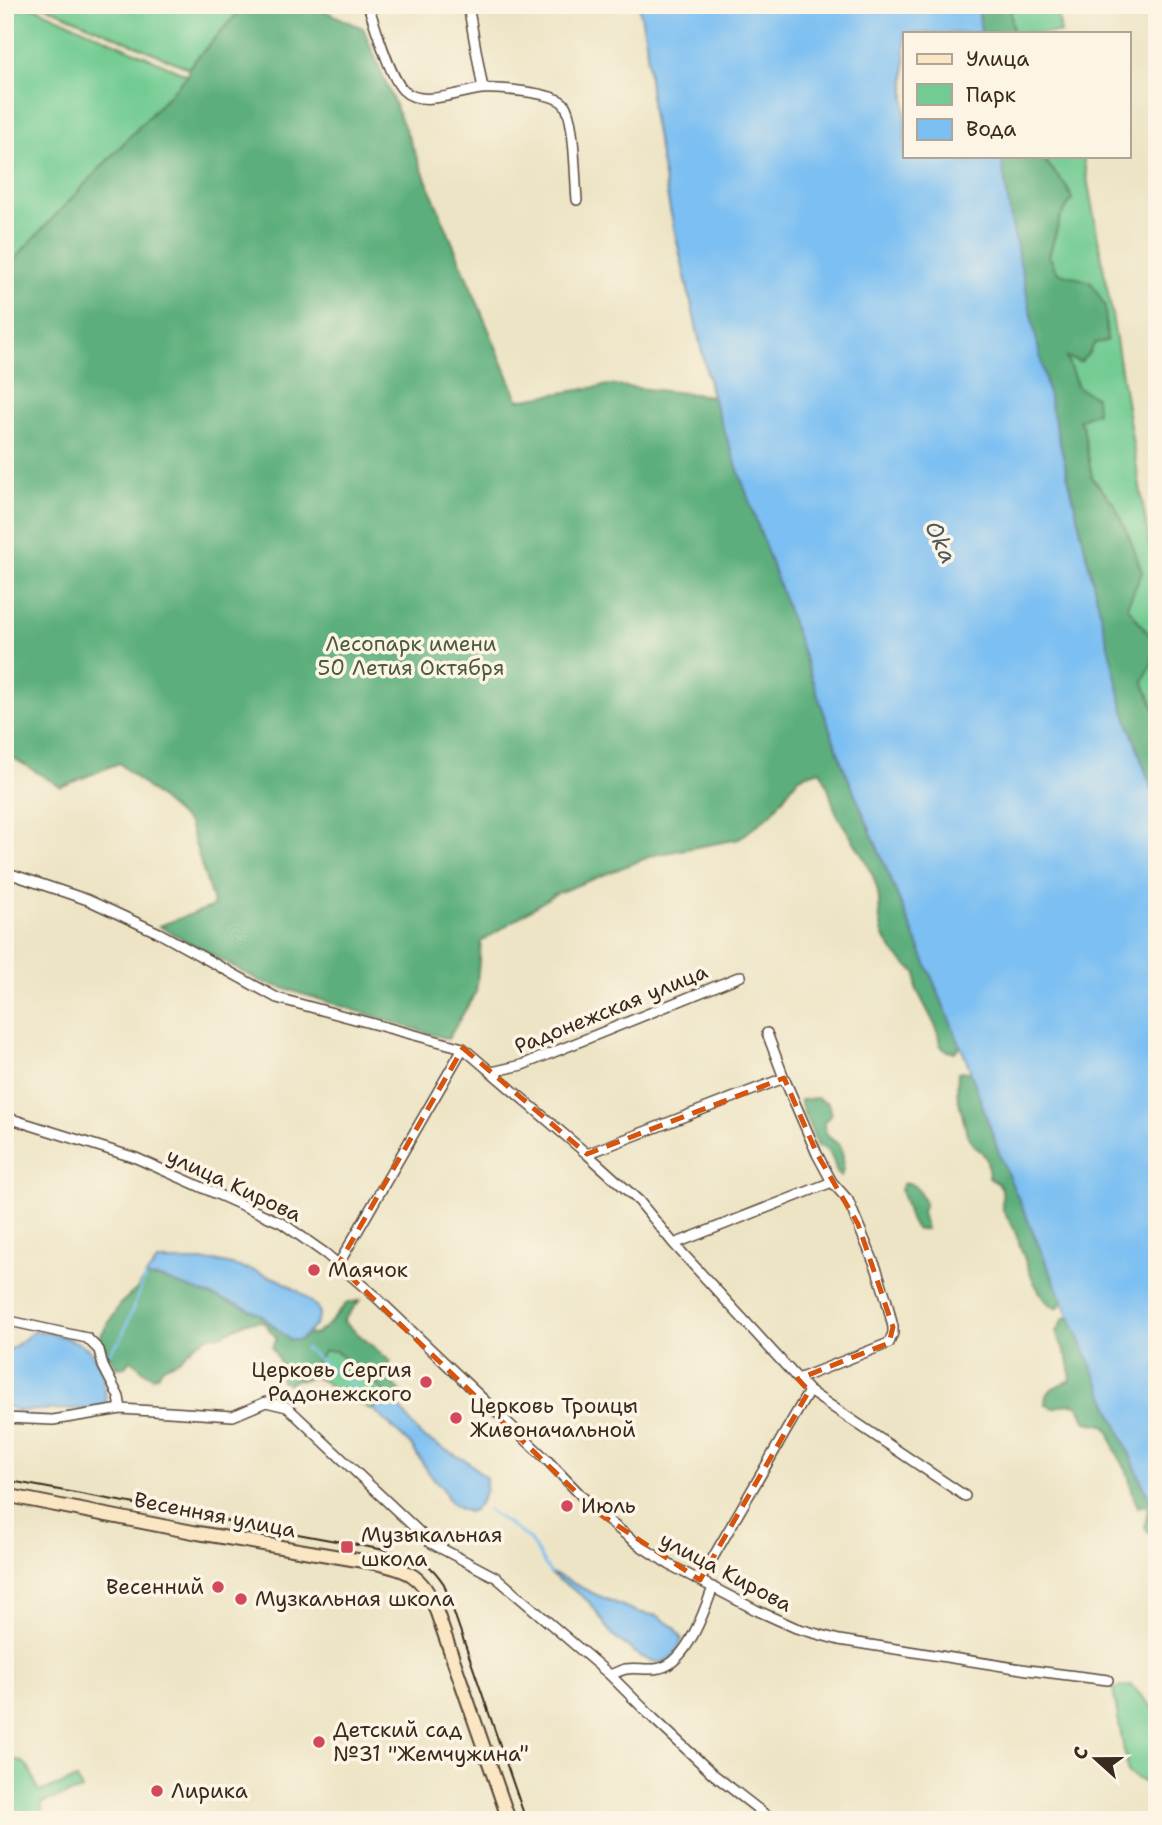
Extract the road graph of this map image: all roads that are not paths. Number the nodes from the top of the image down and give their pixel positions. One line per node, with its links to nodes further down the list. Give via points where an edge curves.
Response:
1 (368, 5): 3 (street, via 403,90 425,98)
2 (468, 5): 3 (street)
3 (483, 89): 4 (street, via 540,93 563,103 570,117)
4 (577, 200)
5 (5, 872): 8 (street, via 88,900 277,998)
6 (741, 976): 9 (street, Радонежская улица, via 522,1065)
7 (767, 1033): 10 (street)
8 (463, 1048): 9 (street); 15 (street)
9 (492, 1072): 12 (street)
10 (784, 1078): 12 (street); 13 (street)
11 (5, 1117): 15 (street, улица Кирова, via 136,1158 282,1223)
12 (587, 1154): 14 (street, via 639,1202)
13 (832, 1182): 14 (street); 17 (street, via 848,1200 858,1224 886,1298 893,1333 889,1343)
14 (674, 1244): 17 (street)
15 (338, 1265): 23 (street, улица Кирова, via 597,1512 639,1545)
16 (5, 1320): 19 (street, via 87,1338 99,1350)
17 (799, 1379): 18 (street)
18 (809, 1391): 22 (street); 23 (street)
19 (121, 1409): 20 (street, via 53,1420); 25 (street, via 233,1416 266,1402 287,1407 431,1543 497,1578)
20 (5, 1418)
21 (5, 1495): 27 (main road, Весенняя улица, via 395,1567 415,1577 424,1583 435,1607)
22 (965, 1496)
23 (700, 1580): 24 (street, улица Кирова)
24 (713, 1587): 25 (street, via 677,1658 663,1668 625,1669); 26 (street, улица Кирова, via 796,1628 839,1640)
25 (610, 1675): 28 (street, via 713,1774)
26 (1108, 1680)
27 (509, 1820)
28 (772, 1820)

